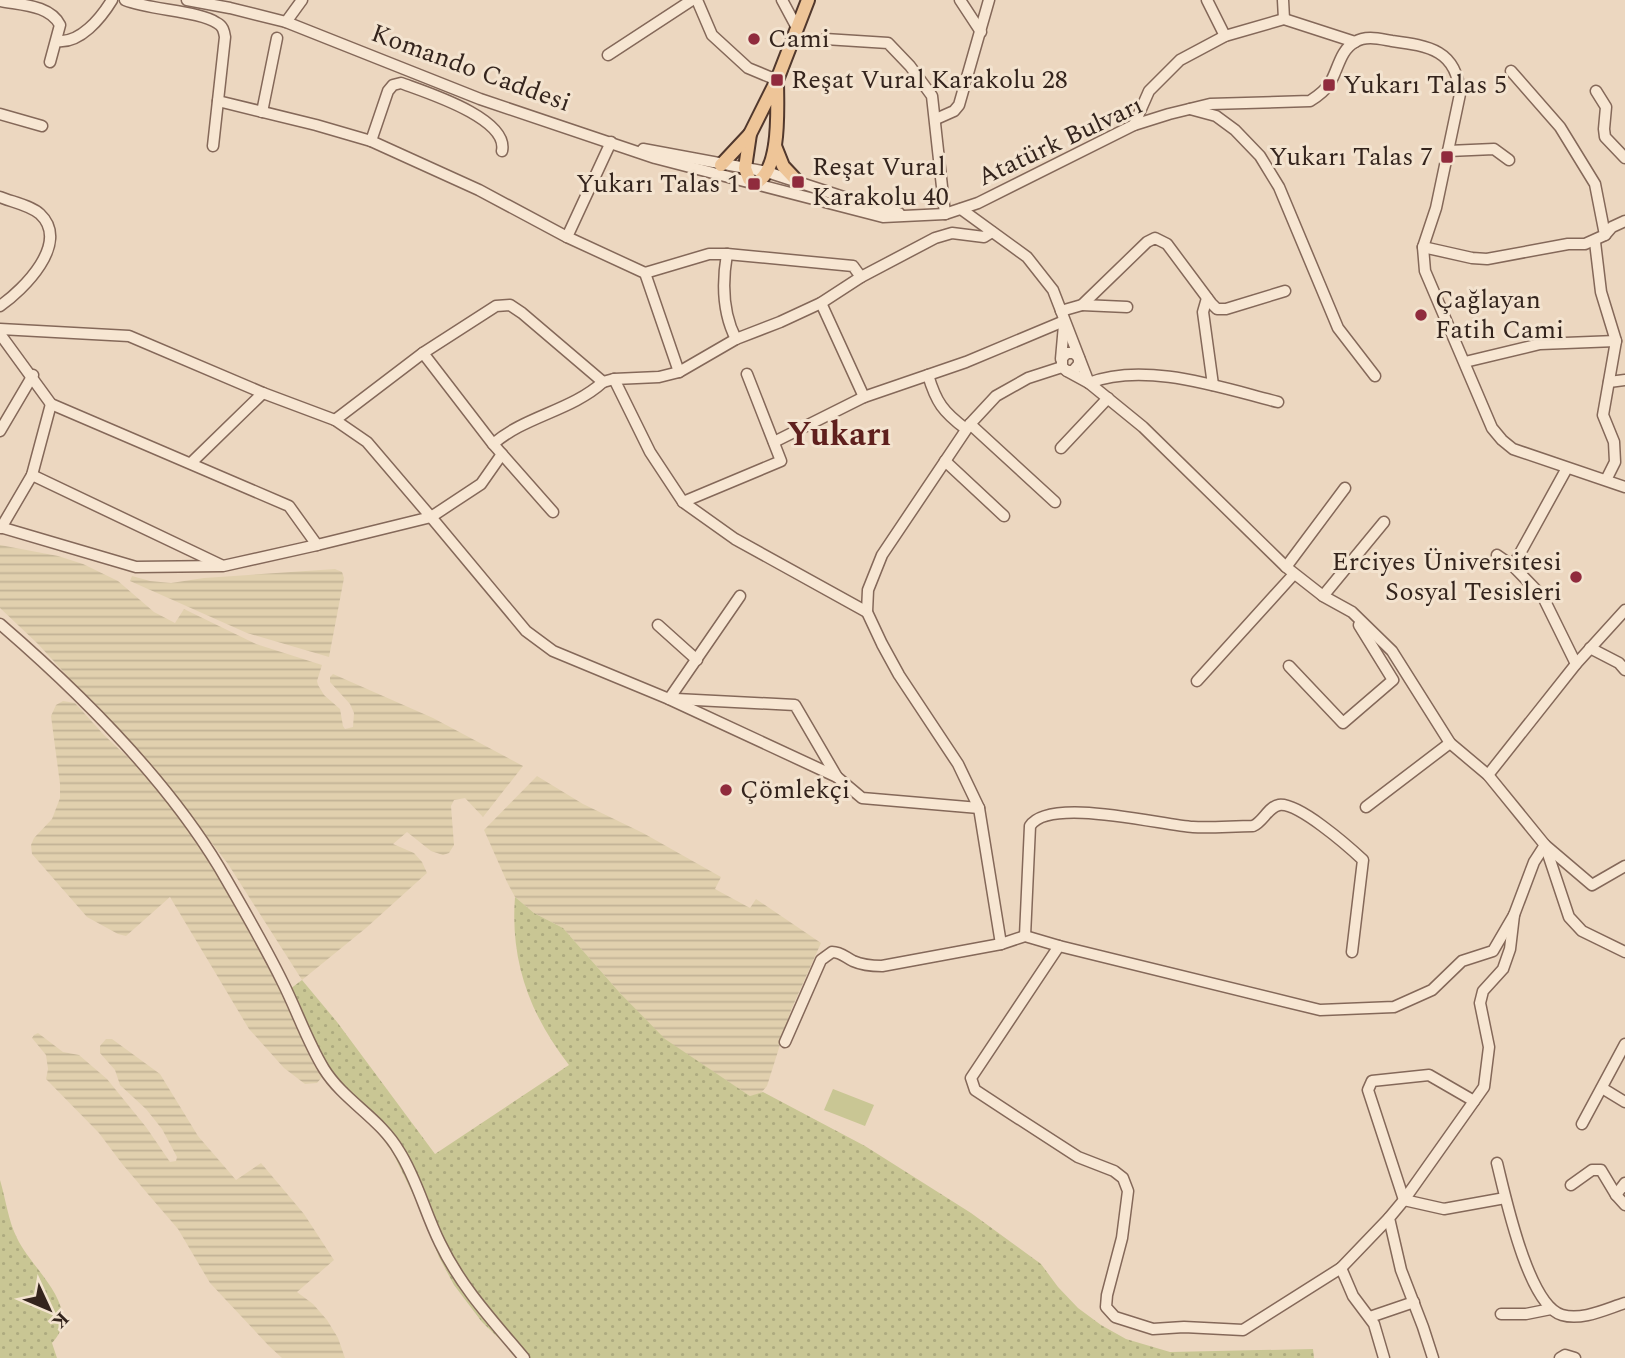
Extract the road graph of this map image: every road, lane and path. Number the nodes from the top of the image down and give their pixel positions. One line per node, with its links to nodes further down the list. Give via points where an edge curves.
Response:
1 (112, 0): 20 (street, via 84,32)
2 (125, 0): 27 (street, via 208,18 221,26 225,37)
3 (187, 0): 14 (street, Komando Caddesi)
4 (302, 0): 14 (street)
5 (695, 0): 22 (street); 25 (street, via 712,35 748,68)
6 (782, 0): 15 (street)
7 (808, 0): 15 (main road)
8 (960, 0): 16 (street)
9 (989, 0): 16 (street)
10 (1207, 0): 17 (street)
11 (1283, 0): 13 (street)
12 (1, 2): 20 (street, via 52,13 60,25)
13 (1284, 19): 17 (street); 21 (street)
14 (286, 22): 36 (street, Komando Caddesi, via 480,99)
15 (797, 28): 25 (main road)
16 (981, 32): 31 (street, via 959,105)
17 (1226, 36): 32 (street, via 1180,60 1149,91)
18 (276, 38): 29 (street)
19 (825, 39): 31 (street, via 894,47 932,96)
20 (57, 41): 23 (street)
21 (1355, 42): 28 (street, Atatürk Bulvarı, via 1343,54 1329,85 1310,101 1210,104); 40 (street, via 1371,38 1421,45 1435,50 1454,67 1460,94)
22 (608, 55)
23 (50, 62)
24 (1511, 71): 54 (street, via 1560,127 1595,184)
25 (777, 80): 34 (main road); 38 (main road)
26 (1596, 91): 41 (street, via 1606,107 1605,136)
27 (218, 101): 29 (street); 37 (street)
28 (1189, 109): 32 (street, Atatürk Bulvarı); 79 (street, via 1216,116 1260,156 1279,187 1338,328)
29 (262, 111): 35 (street)
30 (0, 114): 33 (street)
31 (936, 119): 50 (street)
32 (1134, 125): 49 (street, Atatürk Bulvarı)
33 (43, 126)
34 (750, 134): 43 (main road); 44 (main road)
35 (371, 141): 39 (street, via 388,91 401,83 460,105 498,132); 55 (street, via 479,190)
36 (615, 143): 43 (street); 47 (street); 55 (street)
37 (213, 146)
38 (775, 146): 45 (main road); 46 (main road, via 783,166)
39 (502, 151)
40 (1448, 151): 42 (street, via 1494,149); 57 (street)
41 (1625, 158)
42 (1509, 160)
43 (721, 165): 44 (street)
44 (745, 168): 45 (street); 47 (main road)
45 (767, 172): 46 (street); 47 (main road)
46 (798, 182): 51 (street)
47 (754, 184): 51 (street, via 883,217)
48 (0, 197): 65 (street, via 41,214 50,240 30,281)
49 (961, 209): 50 (street, Atatürk Bulvarı); 53 (street)
50 (946, 214): 51 (street, Atatürk Bulvarı)
51 (913, 216)
52 (1625, 221): 54 (street)
53 (992, 232): 60 (street, via 984,237 943,235); 67 (street, via 1027,257 1053,290)
54 (1605, 235): 56 (street)
55 (567, 237): 59 (street)
56 (1595, 242): 57 (street, via 1488,259); 70 (street, via 1601,292)
57 (1423, 247): 73 (street, via 1424,271)
58 (727, 254): 59 (street, via 709,254); 60 (street, via 853,267); 69 (street, via 725,303)
59 (645, 273): 75 (street)
60 (861, 277): 63 (street)
61 (1285, 290): 62 (street, via 1226,309 1217,309)
62 (1207, 298): 64 (street, via 1167,244 1156,238); 84 (street, via 1203,312)
63 (821, 303): 69 (street); 86 (street)
64 (1082, 305): 66 (street); 67 (street)
65 (0, 306)
66 (1127, 307)
67 (1062, 316): 72 (street); 74 (street); 78 (street)
68 (0, 331): 77 (street); 85 (street, via 130,336)
69 (736, 339): 75 (street)
70 (1616, 341): 73 (street, via 1539,344); 82 (street)
71 (423, 353): 81 (street, via 496,306 510,306); 90 (street); 94 (street)
72 (1079, 358): 74 (street, via 1076,369); 74 (street, via 1067,353); 83 (street)
73 (1465, 362): 99 (street, via 1492,428 1502,440 1513,449)
74 (1063, 366): 83 (street); 91 (street, via 996,396)
75 (679, 372): 81 (street)
76 (747, 374): 93 (street)
77 (33, 375): 89 (street); 92 (street)
78 (928, 375): 86 (street); 91 (street, via 934,397 948,416)
79 (1375, 376)
80 (1625, 380): 82 (street)
81 (609, 381): 94 (street, via 510,430); 104 (street)
82 (1609, 382): 101 (street, via 1603,415 1616,452)
83 (1089, 383): 84 (street, via 1135,376); 87 (street)
84 (1213, 385): 88 (street)
85 (263, 393): 90 (street); 98 (street)
86 (864, 397): 93 (street)
87 (1108, 398): 95 (street); 115 (street)
88 (1278, 402)
89 (51, 404): 98 (street); 100 (street)
90 (335, 420): 108 (street, via 367,442)
91 (968, 426): 97 (street); 105 (street)
92 (0, 431)
93 (774, 442): 104 (street, via 781,461)
94 (493, 444): 96 (street)
95 (1061, 447)
96 (502, 454): 106 (street); 108 (street, via 481,484)
97 (945, 461): 107 (street); 120 (street, via 882,555 868,590)
98 (191, 463): 111 (street, via 289,506)
99 (1567, 468): 101 (street); 114 (street)
100 (32, 475): 110 (street); 113 (street)
101 (1606, 480): 102 (street)
102 (1625, 487)
103 (1345, 488): 115 (street)
104 (683, 502): 120 (street, via 735,539)
105 (1055, 502)
106 (553, 512)
107 (1004, 516)
108 (431, 517): 111 (street); 130 (street, via 534,639 553,652)
109 (1384, 522): 117 (street)
110 (1, 528): 113 (street, via 136,567)
111 (317, 545): 113 (street)
112 (1497, 555): 114 (street)
113 (223, 566)
114 (1513, 566): 126 (street, via 1543,597)
115 (1286, 567): 116 (street)
116 (1294, 574): 117 (street); 129 (street)
117 (1323, 596): 121 (street)
118 (740, 597): 125 (street)
119 (1625, 610): 124 (street)
120 (867, 612): 135 (street, via 899,675 958,764)
121 (1352, 612): 127 (street, via 1392,680 1343,723); 131 (street, via 1392,651)
122 (0, 624): 164 (street, via 118,738 201,838 282,980 324,1068 393,1141 458,1275)
123 (658, 625): 125 (street)
124 (1590, 648): 126 (street); 128 (street)
125 (697, 660): 130 (street)
126 (1576, 664): 132 (street)
127 (1289, 666)
128 (1625, 670)
129 (1197, 681)
130 (668, 699): 133 (street); 133 (street, via 795,705)
131 (1450, 743): 132 (street); 134 (street)
132 (1488, 775): 136 (street)
133 (837, 777): 135 (street, via 862,798)
134 (1366, 807)
135 (979, 808): 140 (street)
136 (1545, 845): 137 (street, via 1592,884); 138 (street); 143 (street, via 1569,917 1582,931)
137 (1625, 866)
138 (1514, 915): 141 (street, via 1493,951 1462,961 1432,990 1394,1007 1320,1010); 147 (street, via 1503,969 1483,991 1480,1003 1489,1047 1484,1087)
139 (1025, 936): 140 (street); 141 (street); 142 (street, via 1030,826 1039,817 1102,813 1193,827 1253,826 1279,805 1309,818 1363,860)
140 (1001, 944): 144 (street, via 882,966 867,965 836,951 827,954)
141 (1059, 946): 158 (street, via 971,1078 975,1090 1010,1114 1078,1157 1123,1178 1128,1191 1122,1238 1106,1307 1115,1317 1153,1329 1243,1330)
142 (1352, 952)
143 (1625, 952)
144 (785, 1042)
145 (1625, 1044): 146 (street)
146 (1602, 1088): 148 (street); 149 (street)
147 (1474, 1101): 155 (street); 155 (street, via 1429,1075 1369,1085 1368,1095)
148 (1625, 1102)
149 (1582, 1124)
150 (1497, 1163): 154 (street)
151 (1625, 1183): 153 (street)
152 (1572, 1185): 153 (street, via 1598,1169)
153 (1616, 1195): 156 (street)
154 (1505, 1198): 155 (street, via 1444,1209); 161 (street, via 1527,1268)
155 (1404, 1200): 157 (street)
156 (1625, 1205)
157 (1389, 1218): 158 (street); 159 (street)
158 (1341, 1268): 163 (street, via 1353,1296)
159 (1414, 1302): 163 (street); 166 (street)
160 (1625, 1303): 161 (street, via 1575,1317)
161 (1551, 1309): 162 (street)
162 (1501, 1314)
163 (1370, 1317): 165 (street)
164 (524, 1358)
165 (1384, 1358)
166 (1433, 1358)
167 (1560, 1358): 168 (street)
168 (1576, 1358)

